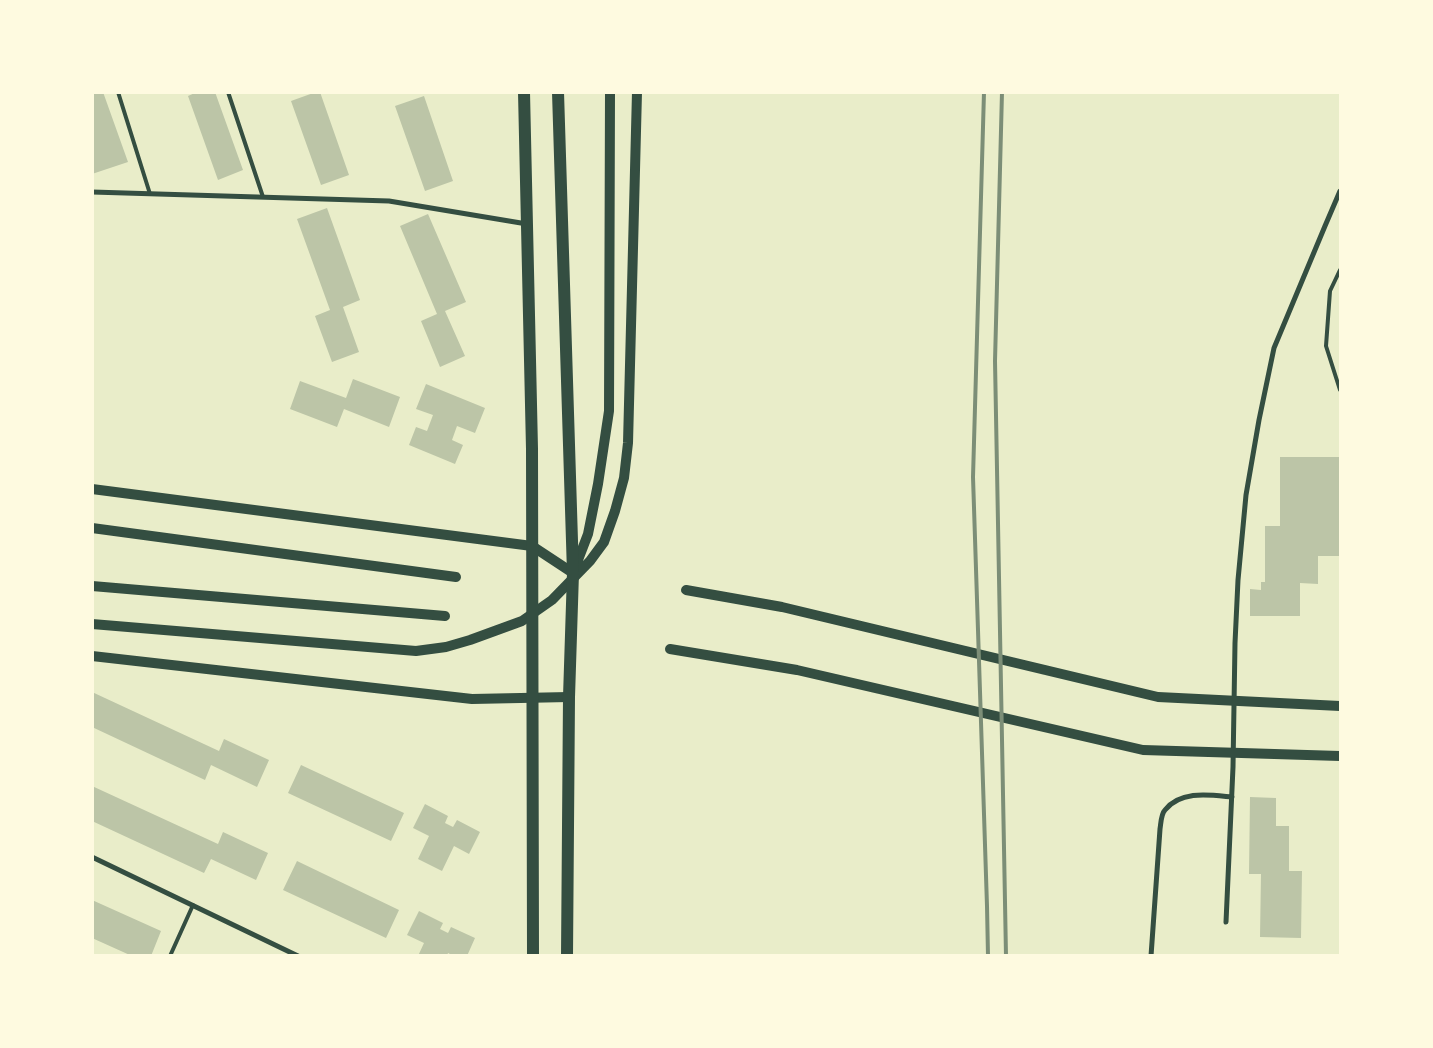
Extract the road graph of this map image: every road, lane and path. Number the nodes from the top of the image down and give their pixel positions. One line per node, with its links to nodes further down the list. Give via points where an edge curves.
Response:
1 (118, 92): 9 (lane)
2 (228, 92): 10 (lane)
3 (524, 92): 11 (main road)
4 (558, 92): 17 (main road)
5 (610, 92): 17 (main road, via 608,411 588,534)
6 (637, 92): 22 (main road, via 628,443 624,478 604,542 552,600 514,624 446,647 416,651)
7 (1340, 191): 29 (street, via 1274,348 1258,420 1246,495 1238,580)
8 (92, 192): 9 (street)
9 (150, 194): 10 (street)
10 (263, 197): 11 (street, via 390,201)
11 (527, 224): 16 (main road)
12 (1340, 270): 13 (lane, via 1330,291 1326,346)
13 (1340, 390)
14 (92, 489): 16 (main road)
15 (92, 528): 18 (main road)
16 (532, 546): 17 (main road); 26 (main road)
17 (573, 573): 25 (main road)
18 (456, 576)
19 (92, 586): 21 (main road)
20 (686, 590): 27 (main road, via 782,607 1158,697)
21 (445, 616)
22 (92, 624)
23 (670, 649): 28 (main road, via 797,670 1143,750)
24 (92, 656): 26 (main road, via 472,699)
25 (569, 697): 26 (main road); 36 (main road)
26 (532, 698): 35 (main road)
27 (1340, 706)
28 (1340, 756)
29 (1232, 797): 32 (street); 37 (street, via 1196,794 1175,801 1164,811)
30 (92, 856): 31 (street)
31 (193, 905): 33 (lane); 34 (street)
32 (1226, 922)
33 (170, 956)
34 (298, 956)
35 (533, 956)
36 (567, 956)
37 (1151, 956)

